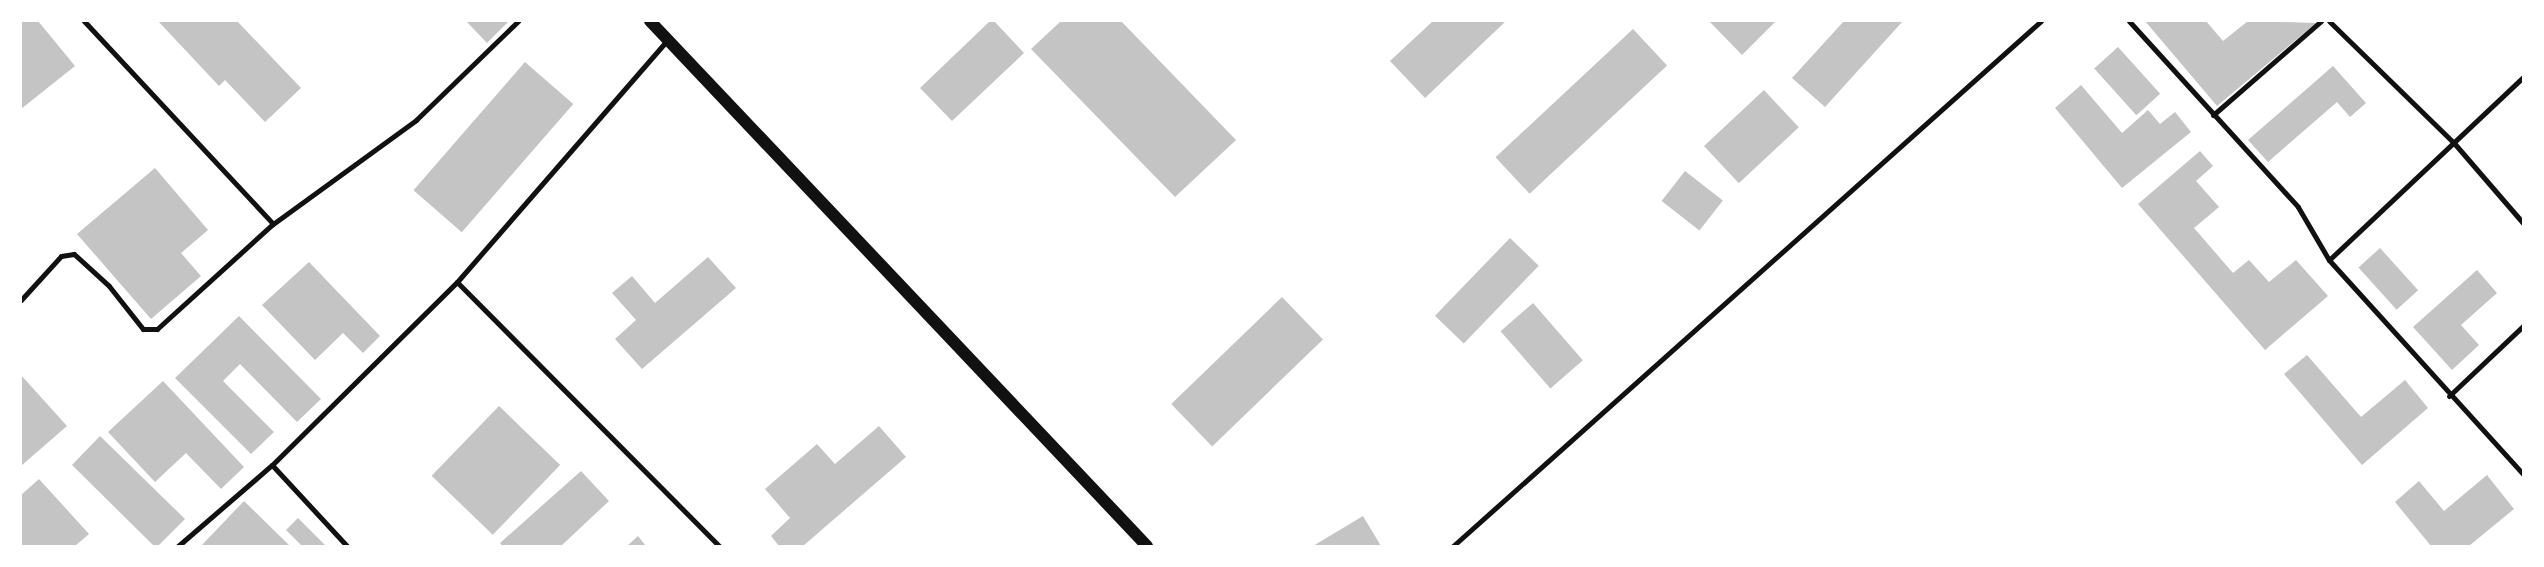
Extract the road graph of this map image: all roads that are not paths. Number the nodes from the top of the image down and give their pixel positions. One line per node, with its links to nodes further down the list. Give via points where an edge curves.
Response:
1 (84, 21): 13 (street)
2 (518, 21): 13 (street, via 416,120)
3 (650, 21): 8 (main road)
4 (2041, 21): 25 (street)
5 (2129, 21): 10 (street)
6 (2321, 21): 10 (street)
7 (2329, 21): 11 (street)
8 (667, 39): 15 (street); 24 (main road)
9 (2523, 76): 11 (street)
10 (2214, 115): 14 (street, via 2298,207)
11 (2454, 143): 12 (street); 14 (street)
12 (2523, 223)
13 (273, 224): 16 (street, via 157,329 143,329 109,286 74,254 61,256)
14 (2329, 260): 18 (street)
15 (457, 282): 19 (street); 23 (street)
16 (21, 300)
17 (2523, 326): 18 (street)
18 (2449, 396): 20 (street)
19 (272, 465): 21 (street); 22 (street)
20 (2523, 474)
21 (178, 546)
22 (347, 546)
23 (719, 546)
24 (1147, 546)
25 (1453, 546)

